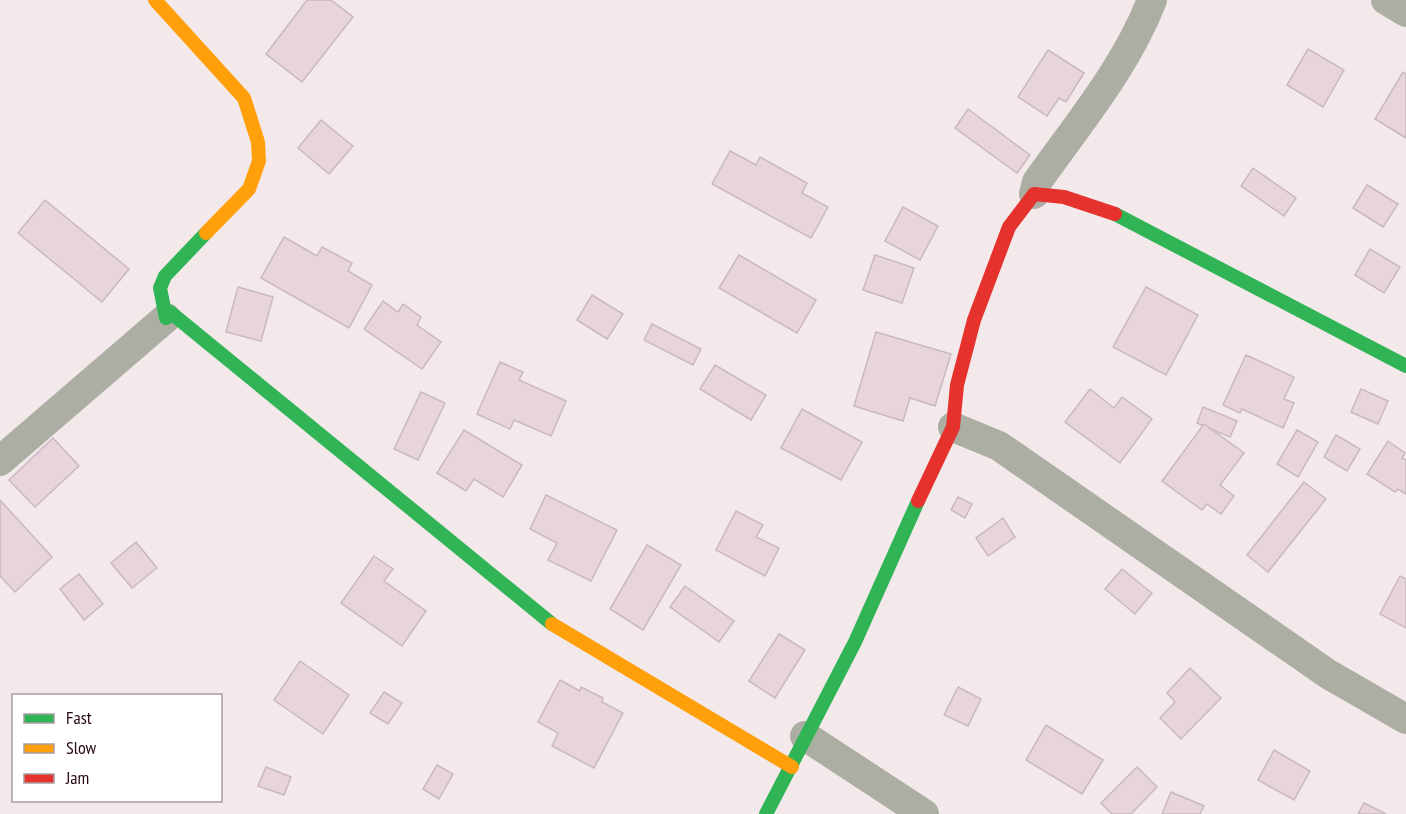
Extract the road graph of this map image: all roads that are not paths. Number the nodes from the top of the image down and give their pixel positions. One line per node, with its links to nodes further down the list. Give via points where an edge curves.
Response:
1 (155, 0): 6 (street, via 244,98 258,142 259,161 249,189 165,276 160,288)
2 (1152, 0): 5 (street, via 1119,67 1037,182)
3 (1386, 0): 4 (street)
4 (1406, 12)
5 (1034, 194): 7 (street, via 1064,197 1109,211); 8 (street, via 1009,227 974,320 957,385)
6 (166, 318): 9 (street); 12 (street, via 170,312 544,619)
7 (1406, 366)
8 (953, 427): 10 (street, via 1022,460 1328,674); 11 (street, via 855,642)
9 (0, 461)
10 (1406, 719)
11 (805, 736): 12 (street); 14 (street)
12 (792, 767): 13 (street)
13 (766, 814)
14 (924, 814)

